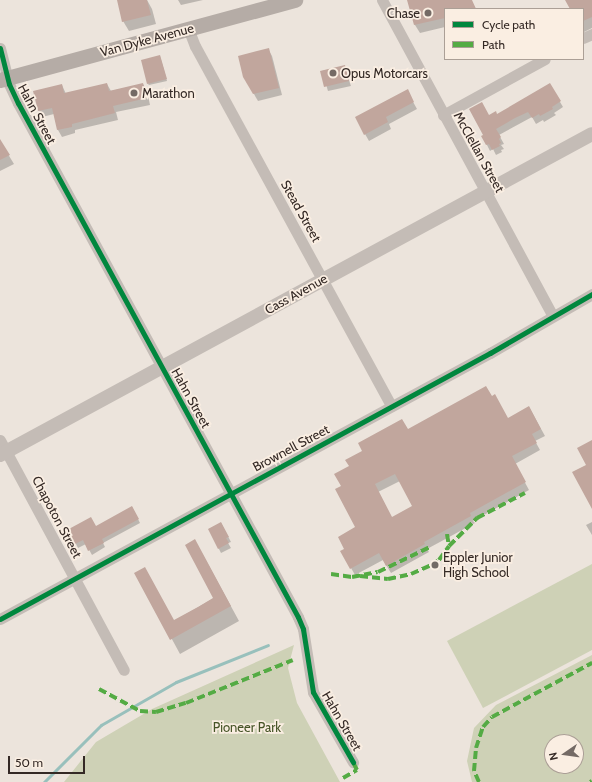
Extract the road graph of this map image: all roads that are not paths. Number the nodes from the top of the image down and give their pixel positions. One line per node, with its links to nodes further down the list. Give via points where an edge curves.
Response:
1 (295, 0): 3 (main road, Van Dyke Avenue)
2 (382, 0): 7 (street, McClellan Street)
3 (188, 28): 6 (main road, Van Dyke Avenue); 10 (street, Stead Street, via 195,46)
4 (0, 48): 6 (street, Hahn Street)
5 (543, 60): 7 (street)
6 (4, 79): 13 (street, Hahn Street)
7 (443, 115): 9 (street, McClellan Street)
8 (592, 134): 9 (street, Cass Avenue)
9 (485, 191): 10 (street, Cass Avenue); 12 (street, McClellan Street)
10 (322, 279): 13 (street, Cass Avenue); 14 (street, Stead Street)
11 (592, 294): 12 (street, Brownell Street)
12 (553, 316): 14 (street, Brownell Street)
13 (162, 368): 15 (street, Cass Avenue); 16 (street, Hahn Street)
14 (391, 406): 16 (street, Brownell Street)
15 (2, 449): 17 (street, Chapoton Street)
16 (230, 493): 17 (street, Brownell Street); 20 (street, Hahn Street, via 298,617 303,629 313,692)
17 (75, 579): 18 (street, Brownell Street); 19 (street, Chapoton Street)
18 (0, 619)
19 (124, 670)
20 (353, 762)

